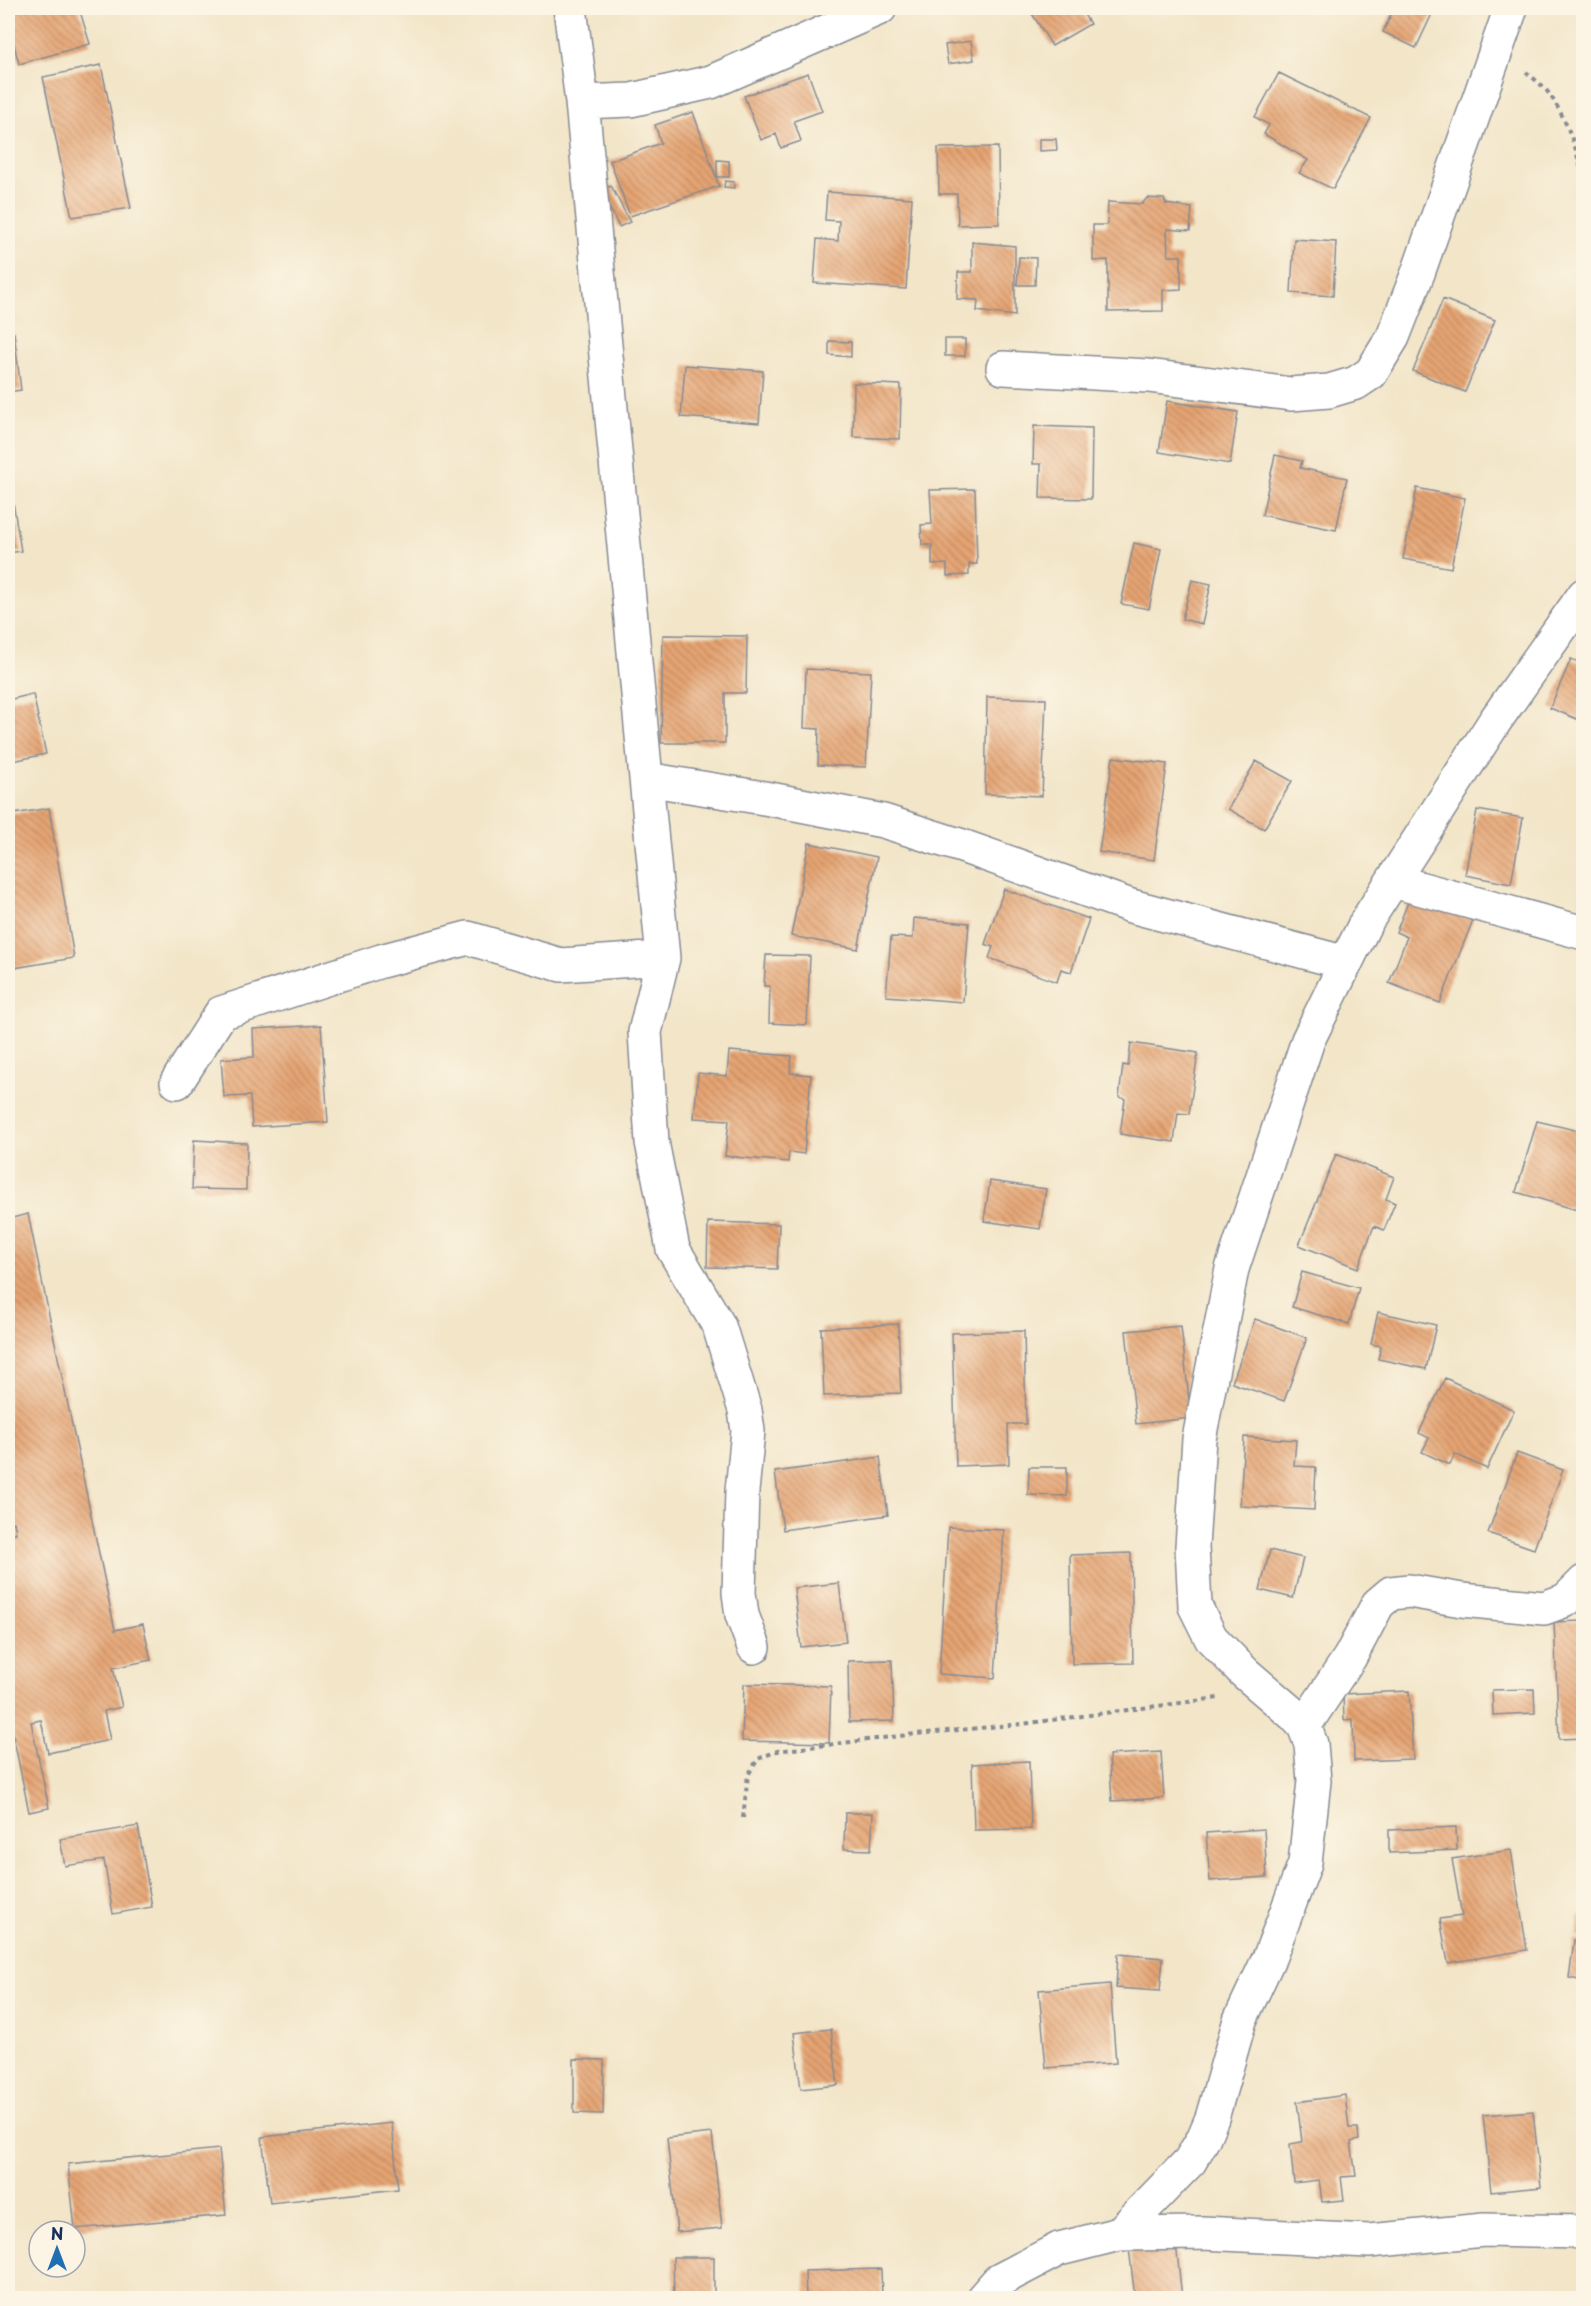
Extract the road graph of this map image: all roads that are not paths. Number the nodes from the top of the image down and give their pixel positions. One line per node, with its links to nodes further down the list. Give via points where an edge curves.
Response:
1 (570, 8): 4 (street)
2 (880, 8): 4 (street, via 711,82 632,99)
3 (1511, 8): 5 (street, via 1418,273 1393,337 1371,373 1356,383 1329,391 1291,394 1148,376)
4 (582, 102): 7 (street)
5 (1003, 368)
6 (1584, 595): 8 (street, via 1495,721)
7 (646, 779): 10 (street); 11 (street, via 883,821 1131,906)
8 (1393, 881): 9 (street); 11 (street, via 1366,922)
9 (1584, 933)
10 (663, 958): 12 (street, via 561,965 468,938 221,1013); 14 (street, via 645,1032 652,1142 673,1249 718,1326 745,1410 748,1431 739,1593)
11 (1346, 963): 15 (street, via 1308,1040 1232,1269 1199,1439 1191,1547 1195,1606 1211,1638)
12 (177, 1082)
13 (1584, 1582): 15 (street, via 1566,1600 1544,1608 1409,1591 1391,1593 1378,1604 1350,1657)
14 (754, 1647)
15 (1304, 1726): 17 (street, via 1311,1744 1314,1781 1305,1863 1270,1956 1240,2020 1203,2139 1190,2161)
16 (1584, 2232): 17 (street, via 1484,2230 1369,2241 1203,2233)
17 (1119, 2234): 18 (street, via 1059,2249 998,2281)
18 (983, 2298)

